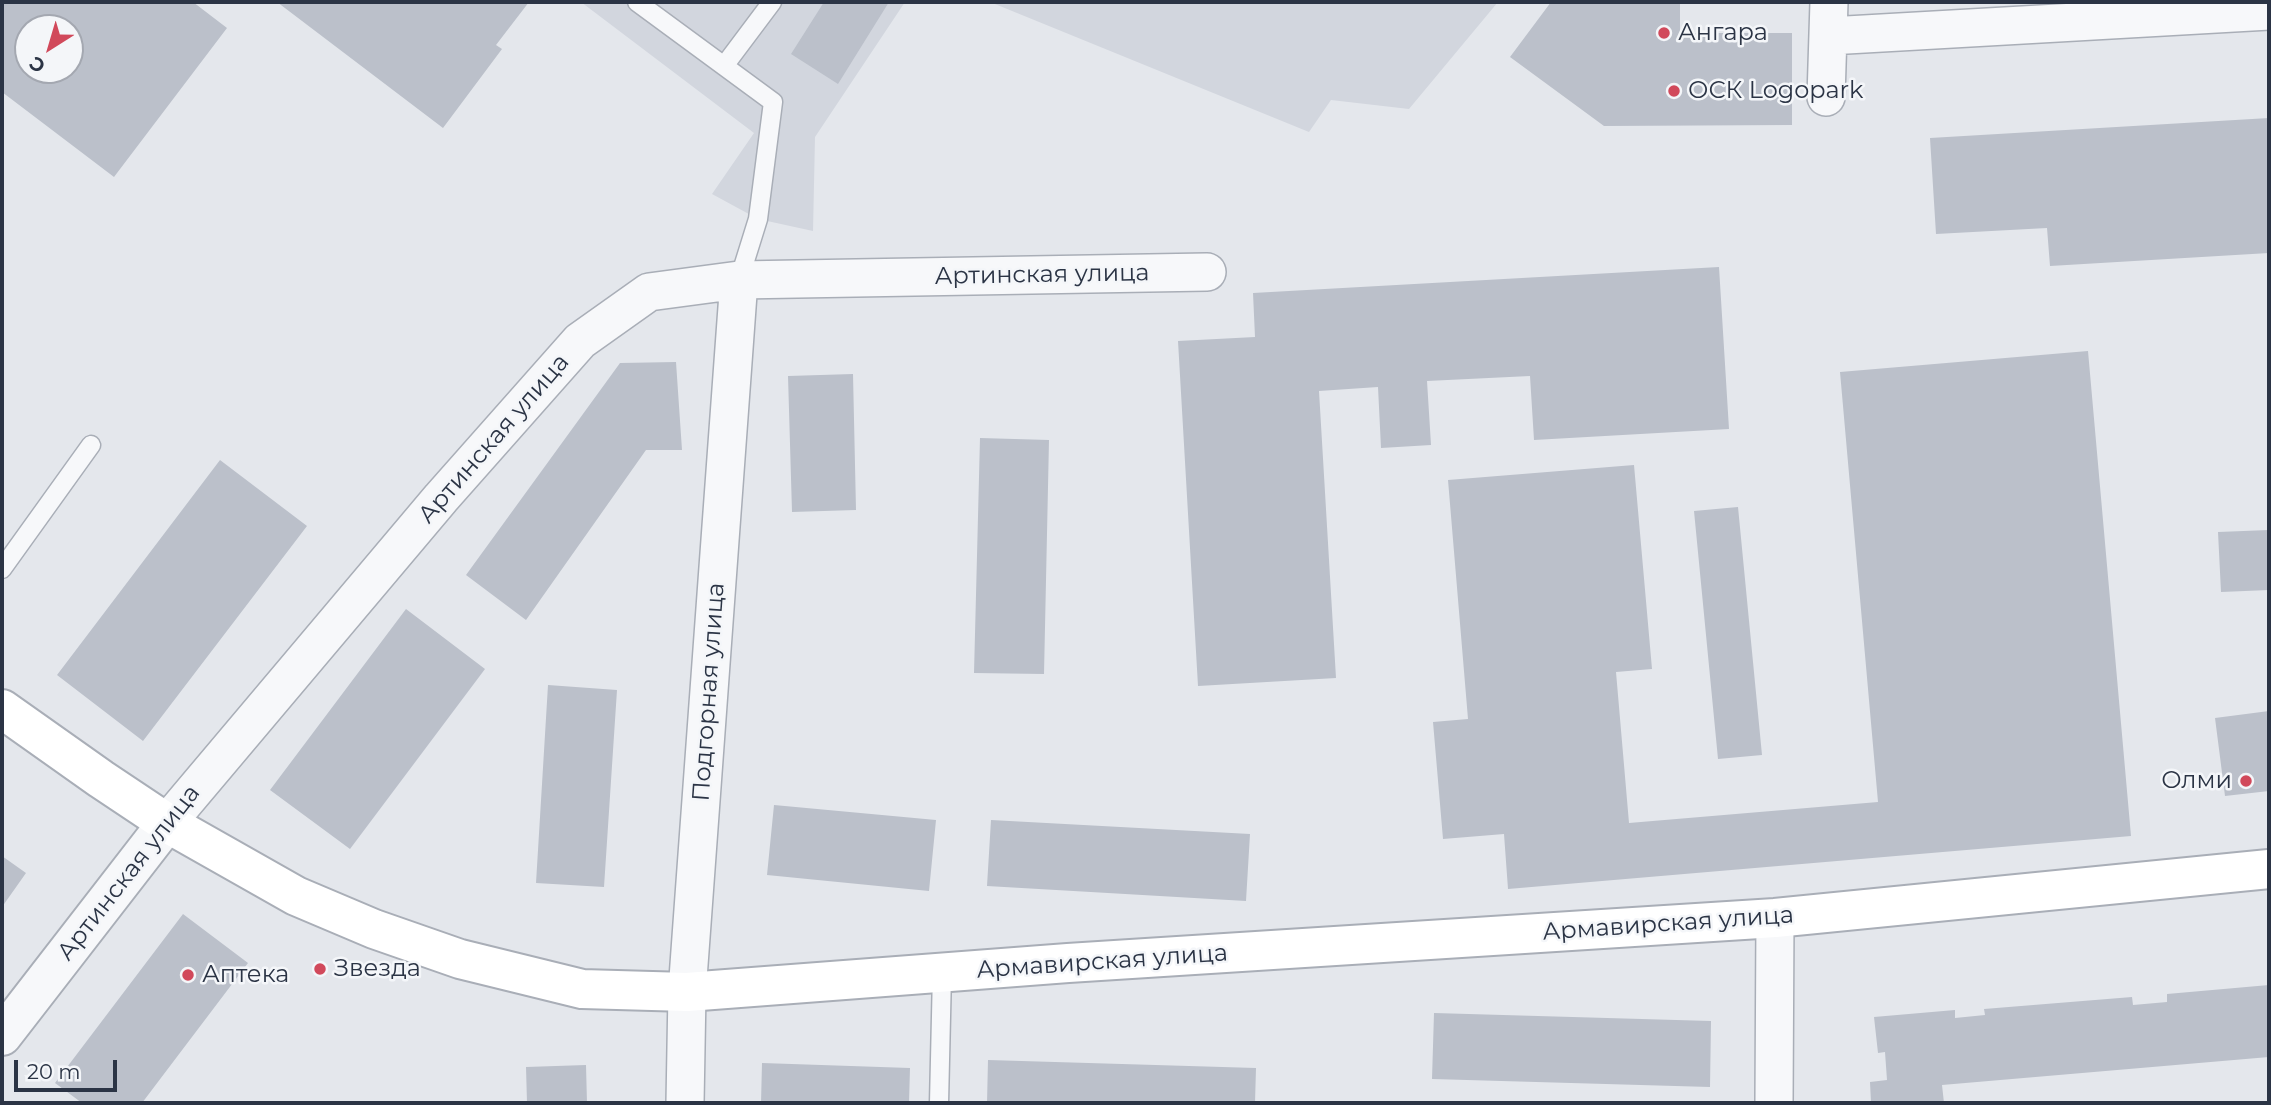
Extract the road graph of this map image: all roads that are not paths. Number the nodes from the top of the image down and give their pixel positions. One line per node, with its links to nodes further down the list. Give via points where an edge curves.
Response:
1 (637, 2): 5 (lane)
2 (772, 2): 5 (lane)
3 (2269, 11): 4 (street)
4 (1829, 19): 6 (street)
5 (724, 66): 8 (lane, via 773,102 758,219)
6 (1826, 97)
7 (1207, 272): 8 (street, Артинская улица)
8 (739, 280): 12 (street, Артинская улица, via 649,292 580,341); 16 (street, Подгорная улица)
9 (91, 445): 10 (lane)
10 (2, 569)
11 (2, 709): 12 (main road, Армавирская улица)
12 (167, 823): 16 (main road, Армавирская улица, via 296,896 460,959 582,989); 17 (street, Артинская улица)
13 (2269, 869): 14 (main road, Армавирская улица)
14 (1775, 918): 15 (main road, Армавирская улица); 20 (street)
15 (942, 973): 16 (main road, Армавирская улица); 19 (lane)
16 (687, 992): 18 (street, Подгорная улица)
17 (2, 1036)
18 (685, 1103)
19 (939, 1103)
20 (1774, 1103)

